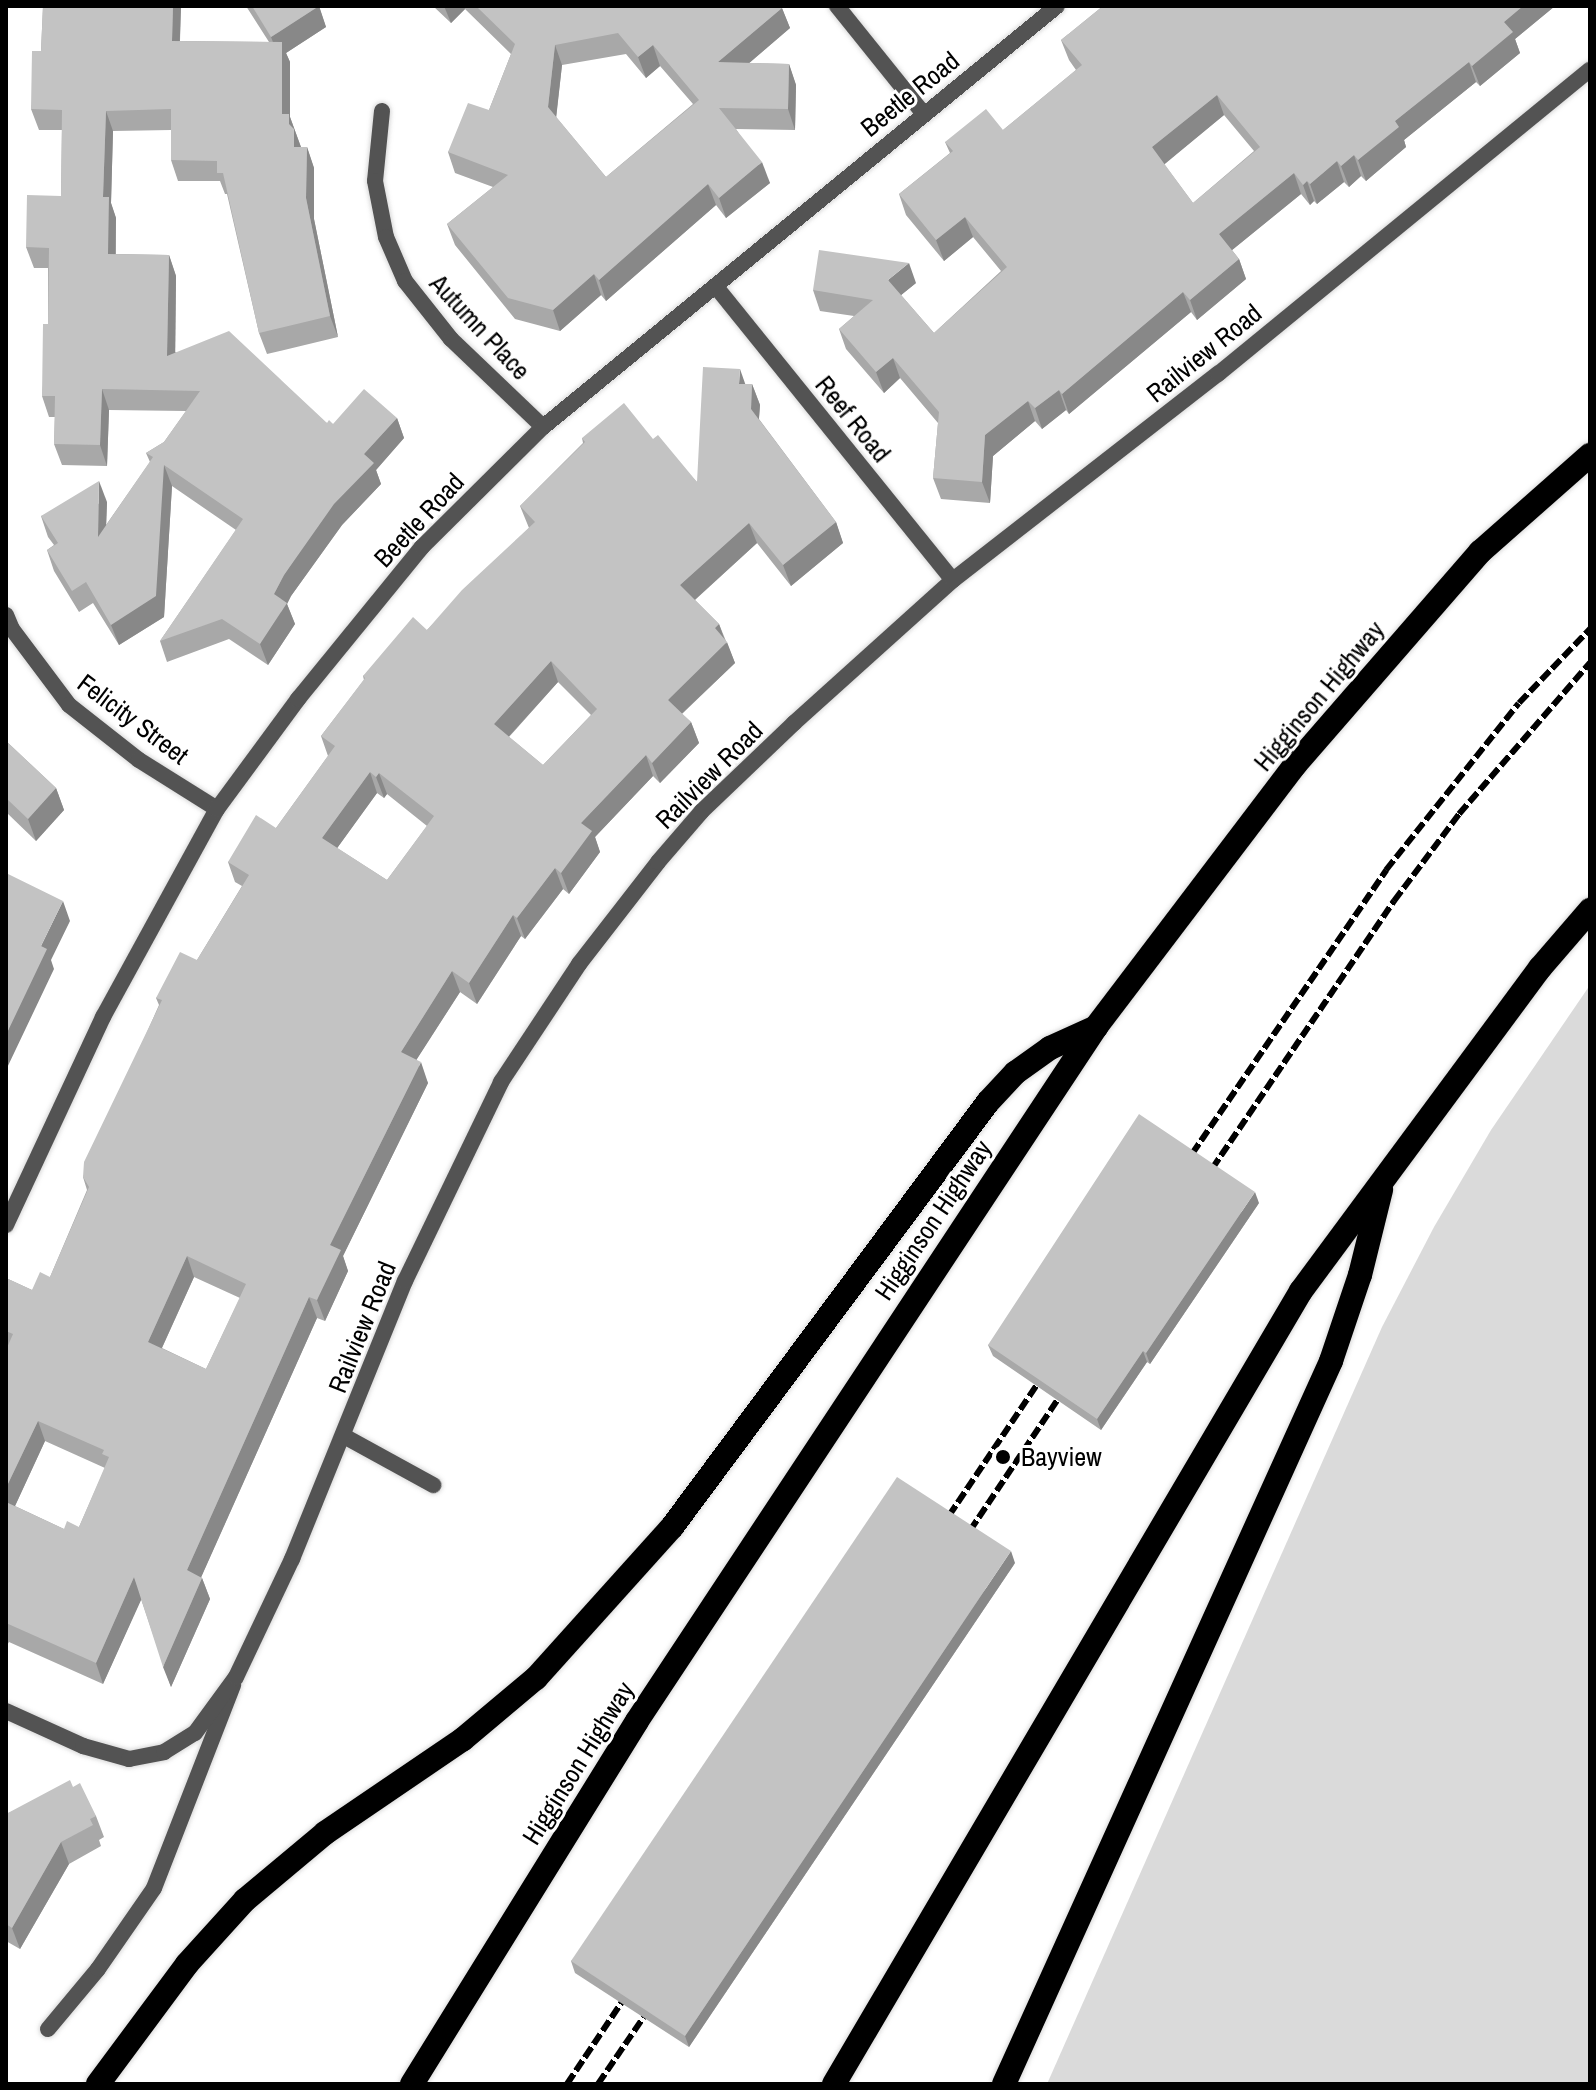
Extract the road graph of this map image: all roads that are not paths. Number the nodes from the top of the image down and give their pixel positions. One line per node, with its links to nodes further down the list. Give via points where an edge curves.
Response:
1 (837, 6): 5 (street)
2 (1057, 6): 5 (street, Beetle Road)
3 (1590, 70): 9 (street, Railview Road, via 1206,384)
4 (382, 111): 7 (street, Autumn Place, via 375,181 386,237 405,281 451,339)
5 (923, 113): 6 (street, Beetle Road)
6 (717, 288): 7 (street, Beetle Road); 9 (street, Reef Road)
7 (543, 427): 11 (street, Beetle Road, via 422,547)
8 (1590, 455): 13 (highway, Higginson Highway, via 1480,552 1304,754)
9 (953, 580): 16 (street, Railview Road, via 702,811 579,964 501,1082 405,1281)
10 (6, 615): 11 (street, Felicity Street, via 69,705 139,760)
11 (217, 809): 15 (street, Beetle Road, via 103,1017)
12 (1590, 910): 14 (highway, via 1540,968)
13 (1096, 1027): 21 (highway, via 1050,1048 1015,1073 988,1102 672,1527 536,1678 462,1740 325,1833 245,1900 187,1964); 22 (highway, Higginson Highway, via 645,1707)
14 (1385, 1176): 23 (highway, via 1301,1291 1234,1401); 24 (highway, via 1331,1361)
15 (6, 1225)
16 (344, 1436): 17 (street); 18 (street, Railview Road)
17 (433, 1485)
18 (236, 1677): 19 (street, Railview Road, via 195,1733 164,1752 129,1759 83,1746); 20 (street, via 154,1888)
19 (6, 1711)
20 (48, 2029)
21 (98, 2084)
22 (412, 2084)
23 (834, 2084)
24 (1004, 2084)

